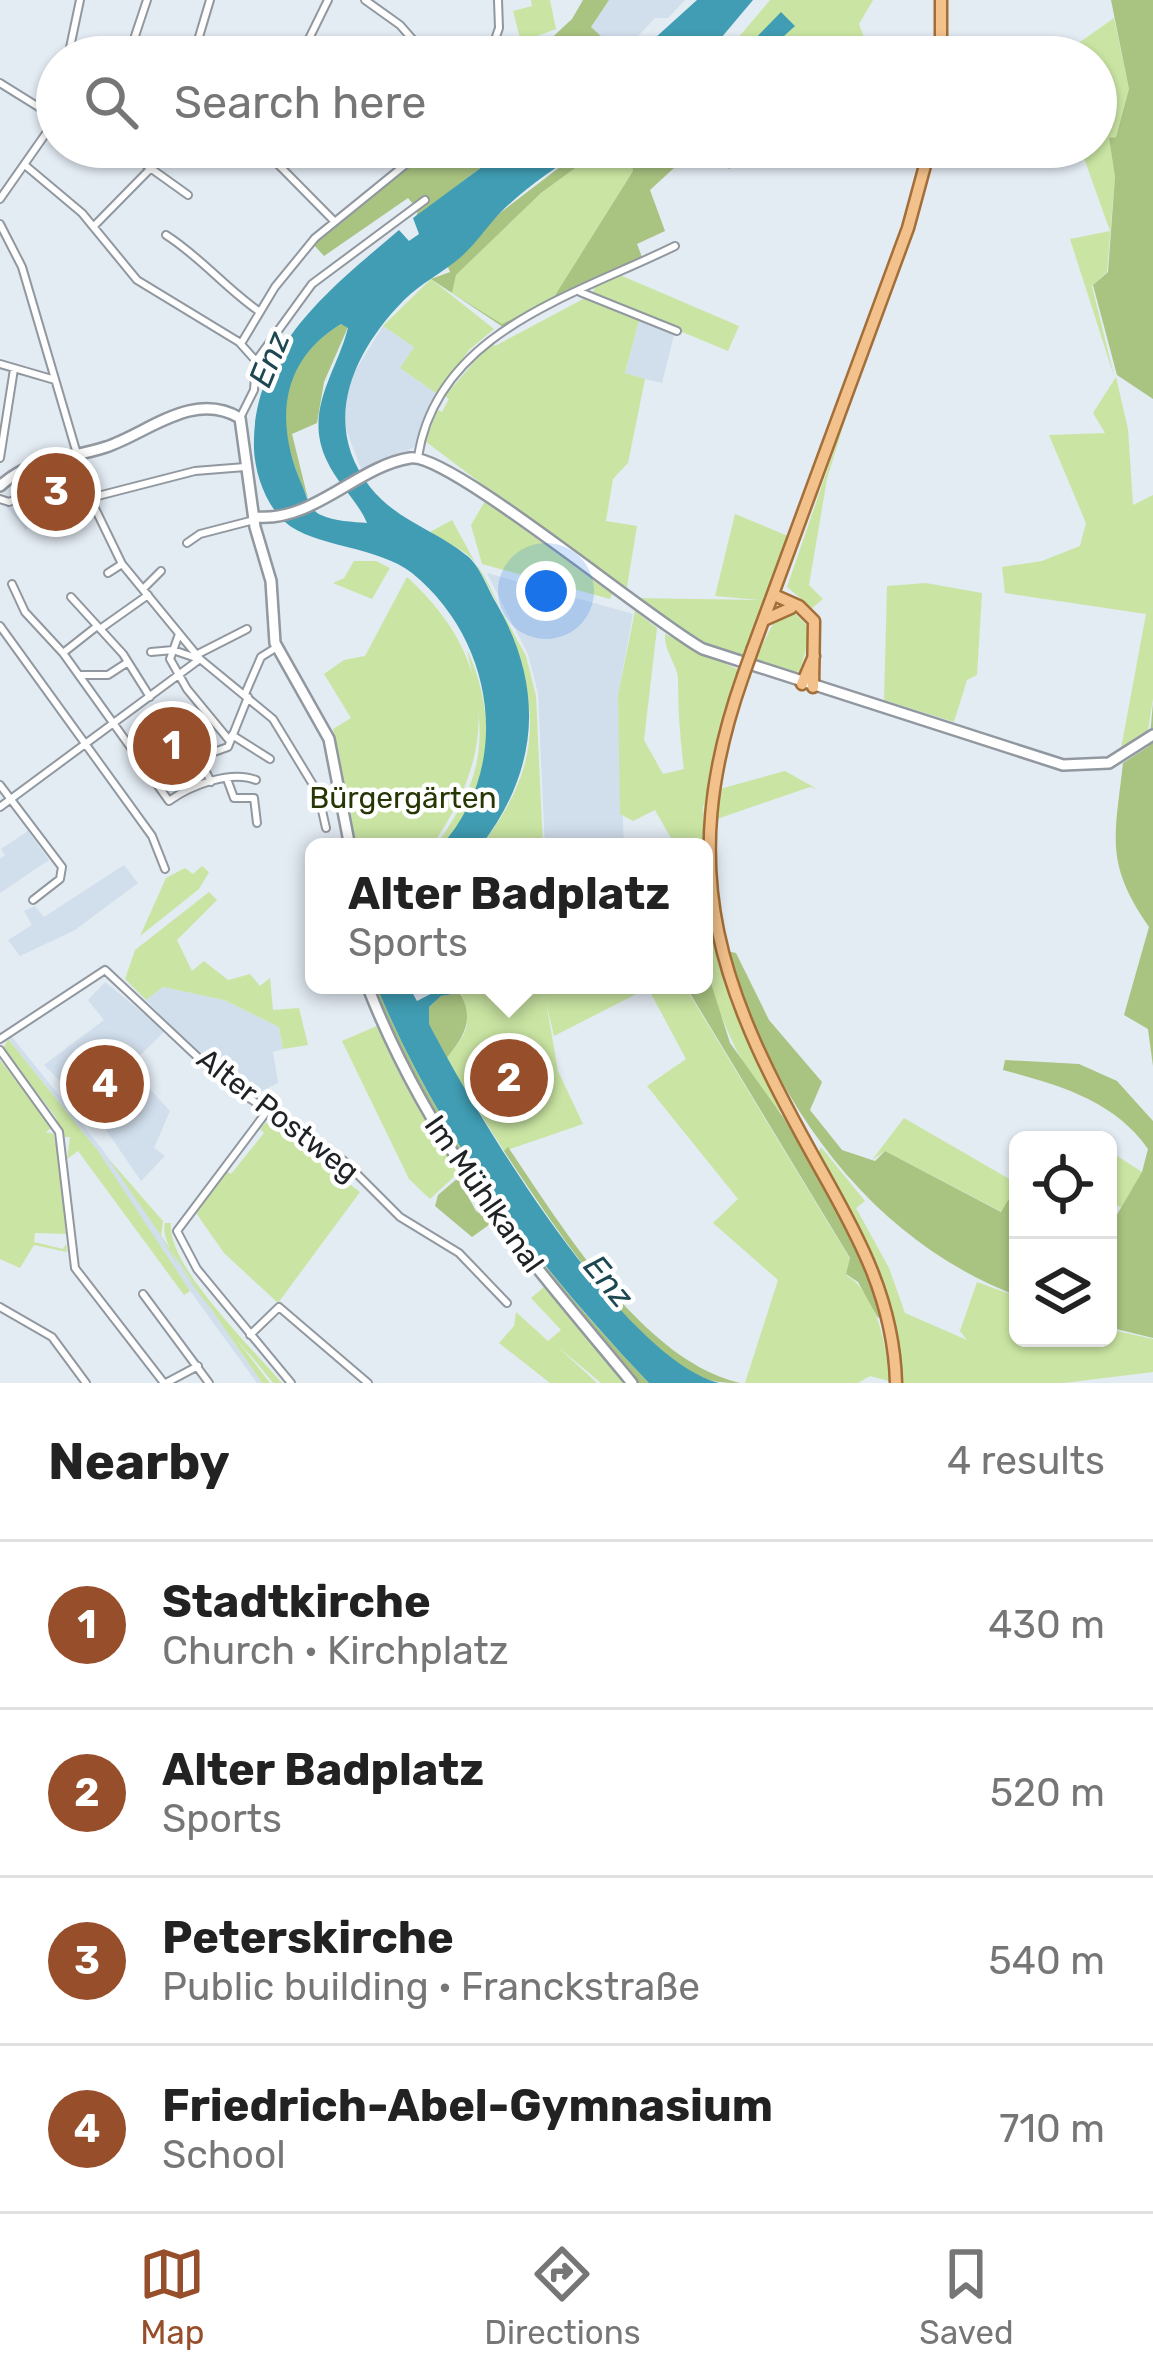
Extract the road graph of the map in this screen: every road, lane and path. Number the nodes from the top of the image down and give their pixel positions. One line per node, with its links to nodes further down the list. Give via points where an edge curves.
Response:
1 (80, 0): 8 (street)
2 (147, 0): 9 (street)
3 (210, 0): 10 (street)
4 (328, 0): 11 (street)
5 (365, 0): 12 (street)
6 (498, 0): 13 (street)
7 (941, 0): 14 (main road)
8 (72, 36)
9 (135, 36)
10 (199, 36)
11 (310, 36)
12 (410, 36)
13 (496, 36)
14 (941, 36)
15 (0, 83): 16 (street)
16 (36, 105)
17 (36, 150): 18 (street)
18 (26, 166): 25 (street); 29 (street)
19 (151, 168): 29 (street)
20 (153, 168): 24 (street)
21 (282, 168): 27 (street)
22 (401, 168): 27 (street)
23 (925, 168): 59 (main road)
24 (188, 195)
25 (0, 200)
26 (425, 200): 36 (street, via 312,284)
27 (334, 221): 33 (street, via 297,256)
28 (0, 224): 39 (street, via 22,267)
29 (94, 226): 35 (street, via 137,280)
30 (166, 235): 33 (street)
31 (675, 246): 32 (street)
32 (580, 292): 34 (street); 45 (street, via 471,352 436,405)
33 (260, 312): 35 (street)
34 (676, 331)
35 (241, 344): 36 (street)
36 (256, 361): 42 (street)
37 (0, 364): 38 (street)
38 (14, 368): 40 (street); 44 (street)
39 (52, 370): 40 (street); 41 (street)
40 (38, 377): 41 (street)
41 (55, 380): 43 (street)
42 (240, 418): 43 (street, via 168,415 118,442); 46 (street)
43 (77, 452): 48 (street, via 29,465); 49 (street)
44 (0, 454)
45 (418, 458): 51 (street, via 310,504); 75 (street, via 487,494 663,627)
46 (247, 466): 49 (street); 51 (street)
47 (62, 479): 50 (street)
48 (0, 486)
49 (85, 493): 53 (street)
50 (0, 499)
51 (256, 517): 52 (street); 67 (street)
52 (187, 543)
53 (122, 564): 55 (street); 57 (street)
54 (160, 571): 57 (street)
55 (108, 573)
56 (12, 584): 70 (street, via 37,628)
57 (145, 592): 64 (street); 66 (street)
58 (71, 597): 64 (street)
59 (773, 597): 60 (main road); 61 (main road); 62 (main road)
60 (791, 608): 61 (main road); 62 (main road)
61 (807, 611): 75 (main road, via 817,633)
62 (764, 620): 96 (main road, bridge, via 724,734)
63 (0, 626): 81 (street)
64 (98, 628): 70 (street); 72 (street)
65 (247, 629): 71 (street)
66 (179, 634): 68 (street); 71 (street)
67 (277, 641): 76 (street, via 263,653); 95 (street, via 329,739)
68 (173, 650): 69 (street); 71 (street); 74 (street)
69 (151, 652)
70 (63, 653): 73 (street)
71 (198, 656): 74 (street); 76 (street)
72 (128, 662): 73 (street, via 108,675); 77 (street)
73 (79, 675): 78 (street)
74 (178, 680): 77 (street); 80 (street)
75 (808, 686): 79 (street, via 1063,765 1115,760)
76 (247, 696): 80 (street); 94 (street, via 289,742)
77 (150, 697): 78 (street)
78 (110, 724): 81 (street); 85 (street)
79 (1153, 735)
80 (230, 740): 82 (street); 83 (street)
81 (85, 742): 91 (street); 97 (street)
82 (195, 757): 84 (street); 88 (street)
83 (270, 759)
84 (174, 761): 85 (street); 90 (street)
85 (143, 768): 90 (street, via 170,801)
86 (227, 779): 87 (street); 88 (street); 93 (street, via 234,798 254,798)
87 (256, 780)
88 (212, 782): 90 (street)
89 (0, 784): 91 (street)
90 (188, 788)
91 (11, 799): 92 (street); 98 (street, via 62,867)
92 (0, 807)
93 (257, 823)
94 (326, 827)
95 (348, 838)
96 (711, 838)
97 (166, 869)
98 (33, 901)
99 (713, 902): 115 (main road, bridge, via 719,948 761,1063 874,1271)
100 (371, 994): 114 (street, Im Mühlkanal, via 436,1133 506,1234)
101 (0, 1039): 103 (street, Alter Postweg, via 105,970 222,1080)
102 (0, 1050): 109 (street, via 59,1132 75,1268)
103 (268, 1110): 105 (street, Alter Postweg, via 344,1161 400,1217 442,1239); 107 (street, via 177,1231 182,1249)
104 (143, 1294): 108 (street)
105 (507, 1304)
106 (0, 1306): 110 (street, via 52,1337)
107 (250, 1335): 112 (street); 113 (street, via 279,1306)
108 (198, 1366): 109 (street); 111 (street)
109 (162, 1382)
110 (86, 1383)
111 (209, 1383)
112 (291, 1383)
113 (368, 1383)
114 (632, 1383)
115 (896, 1383)

